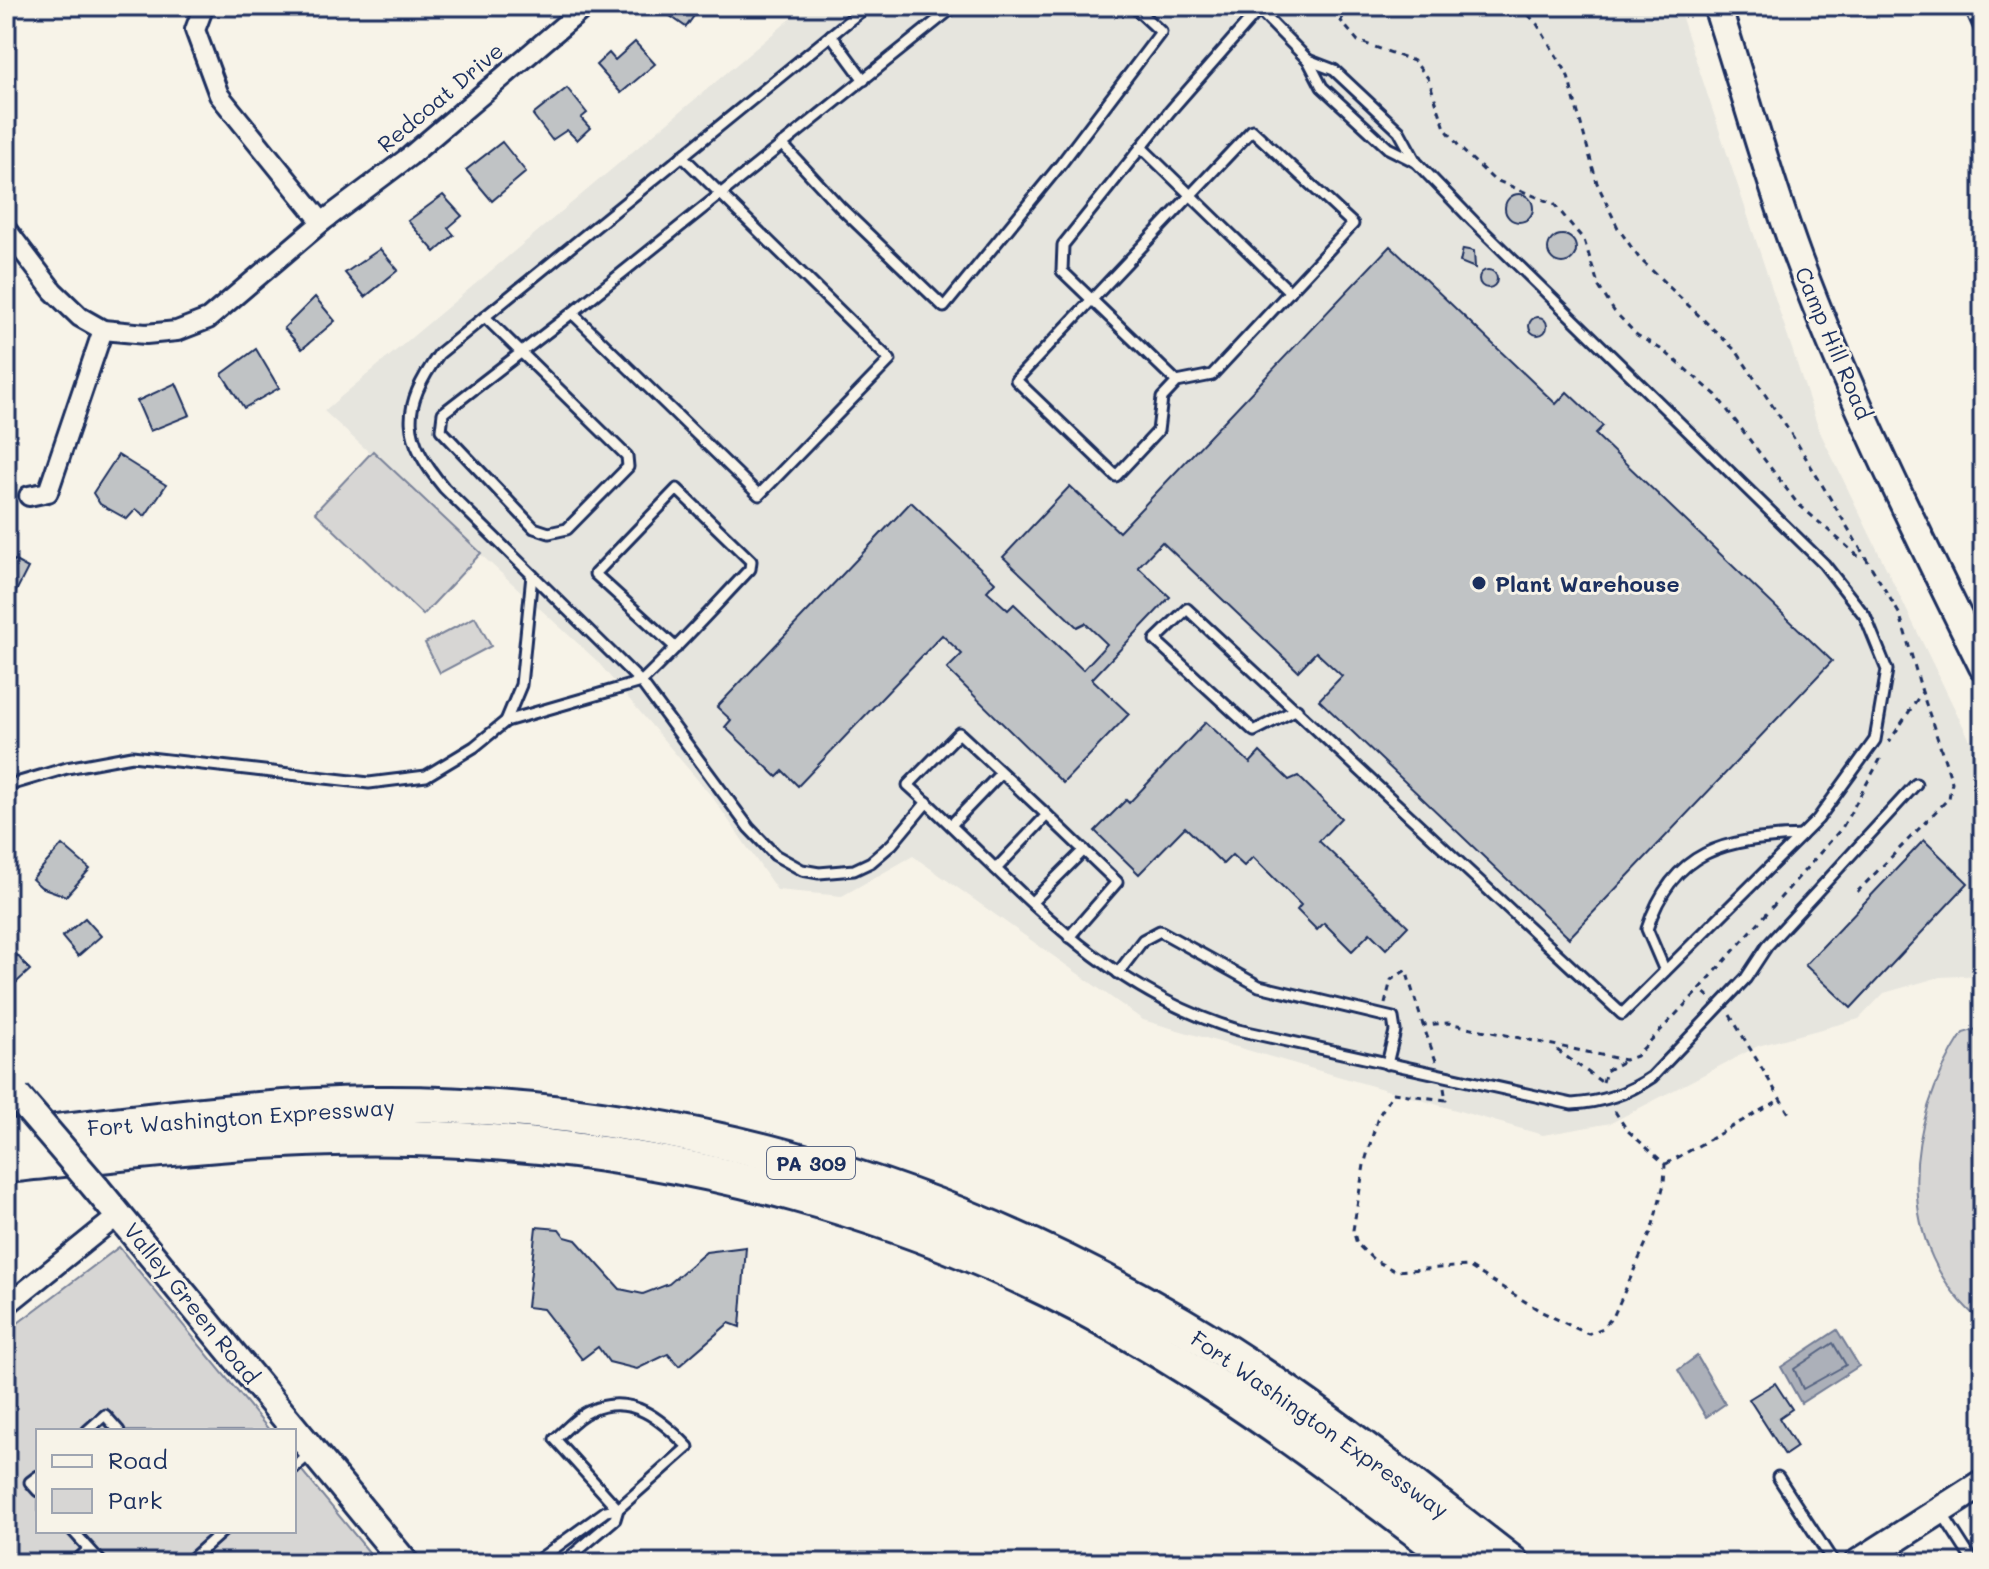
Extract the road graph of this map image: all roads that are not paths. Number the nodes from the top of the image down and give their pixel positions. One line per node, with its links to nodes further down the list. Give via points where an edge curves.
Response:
1 (204, 6): 17 (street, via 195,30 219,95)
2 (586, 6): 17 (street, Redcoat Drive, via 410,156)
3 (867, 6): 8 (lane)
4 (955, 6): 10 (lane)
5 (1133, 6): 11 (lane, via 1161,32 944,307)
6 (1717, 6): 29 (street, Camp Hill Road, via 1796,254 1919,536)
7 (1258, 7): 9 (lane); 12 (lane)
8 (831, 35): 10 (lane); 13 (lane)
9 (1308, 60): 14 (lane, via 1322,87 1388,148); 14 (lane, via 1334,70 1399,131)
10 (864, 80): 11 (lane)
11 (782, 144): 15 (lane)
12 (1141, 147): 16 (lane); 20 (lane, via 1063,245 1062,271)
13 (682, 156): 15 (lane); 22 (lane)
14 (1416, 162): 39 (lane, via 1824,564 1865,616 1887,670 1875,740)
15 (719, 193): 21 (lane); 21 (lane, via 890,360 759,495)
16 (1191, 196): 19 (lane); 19 (lane, via 1252,130 1353,224); 20 (lane)
17 (322, 222): 23 (street, Redcoat Drive, via 208,319 177,331)
18 (6, 229): 23 (street, Redcoat Drive, via 53,291)
19 (1290, 292): 25 (lane, via 1212,375)
20 (1092, 300): 25 (lane); 25 (lane, via 1016,380 1116,476 1158,431 1162,398)
21 (572, 313): 24 (lane)
22 (485, 317): 24 (lane); 27 (lane, via 439,354 422,378 411,428 419,457 444,488)
23 (103, 330): 26 (street, via 48,492)
24 (520, 354): 24 (lane, via 443,413 441,430 534,528 549,533 567,529 628,467 627,456)
25 (1177, 382)
26 (29, 496)
27 (532, 575): 30 (lane); 32 (lane, via 521,685)
28 (676, 648): 28 (lane, via 750,569 751,561 677,489 595,574); 30 (lane)
29 (1983, 667)
30 (641, 682): 32 (lane); 36 (lane, via 763,845 802,870 838,873 871,862)
31 (1297, 709): 31 (lane, via 1187,609 1155,640 1254,731); 44 (lane, via 1622,1014)
32 (506, 721): 35 (lane, via 426,776 369,783 132,756)
33 (1001, 773): 36 (lane, via 959,733 908,785); 37 (lane); 38 (lane)
34 (1916, 784): 46 (lane, via 1767,946 1738,987 1652,1077 1634,1089 1572,1104)
35 (6, 786)
36 (927, 802): 38 (lane)
37 (1047, 815): 40 (lane); 41 (lane)
38 (951, 825): 41 (lane)
39 (1801, 836): 44 (lane); 44 (lane, via 1710,848 1679,873 1656,901 1647,929)
40 (1084, 850): 42 (lane); 43 (lane, via 1117,882)
41 (996, 869): 42 (lane)
42 (1032, 902): 43 (lane)
43 (1069, 937): 45 (lane)
44 (1665, 971)
45 (1118, 973): 46 (lane, via 1151,995 1215,1023); 46 (lane, via 1143,940 1160,931 1259,986 1393,1018)
46 (1387, 1064)
47 (11, 1089): 50 (street, Valley Green Road, bridge)
48 (6, 1138): 72 (highway, Fort Washington Expressway / PA 309, via 250,1112 422,1105 567,1114 801,1160 904,1193 1013,1237 1149,1307 1270,1383)
49 (6, 1165): 71 (highway, Fort Washington Expressway / PA 309, via 195,1145 412,1138 609,1153 801,1193 990,1262 1153,1346 1316,1456)
50 (120, 1214): 51 (street); 54 (street, Valley Green Road)
51 (6, 1306)
52 (89, 1429): 53 (lane, via 105,1415)
53 (117, 1429)
54 (281, 1429)
55 (304, 1460): 68 (street, Valley Green Road)
56 (1778, 1477): 73 (lane)
57 (1983, 1483): 59 (street)
58 (618, 1509): 58 (lane, via 688,1447 659,1417 613,1405 588,1411 555,1439); 62 (lane, via 606,1511); 64 (lane, via 615,1519)
59 (1941, 1510): 74 (street); 75 (lane)
60 (75, 1533): 63 (lane)
61 (221, 1533): 67 (lane)
62 (566, 1538): 64 (lane); 69 (lane)
63 (89, 1549): 65 (lane); 66 (lane)
64 (577, 1552): 70 (lane)
65 (74, 1563)
66 (102, 1563)
67 (187, 1563)
68 (405, 1563)
69 (534, 1563)
70 (563, 1563)
71 (1460, 1563)
72 (1511, 1563)
73 (1834, 1563)
74 (1858, 1563)
75 (1974, 1563)

